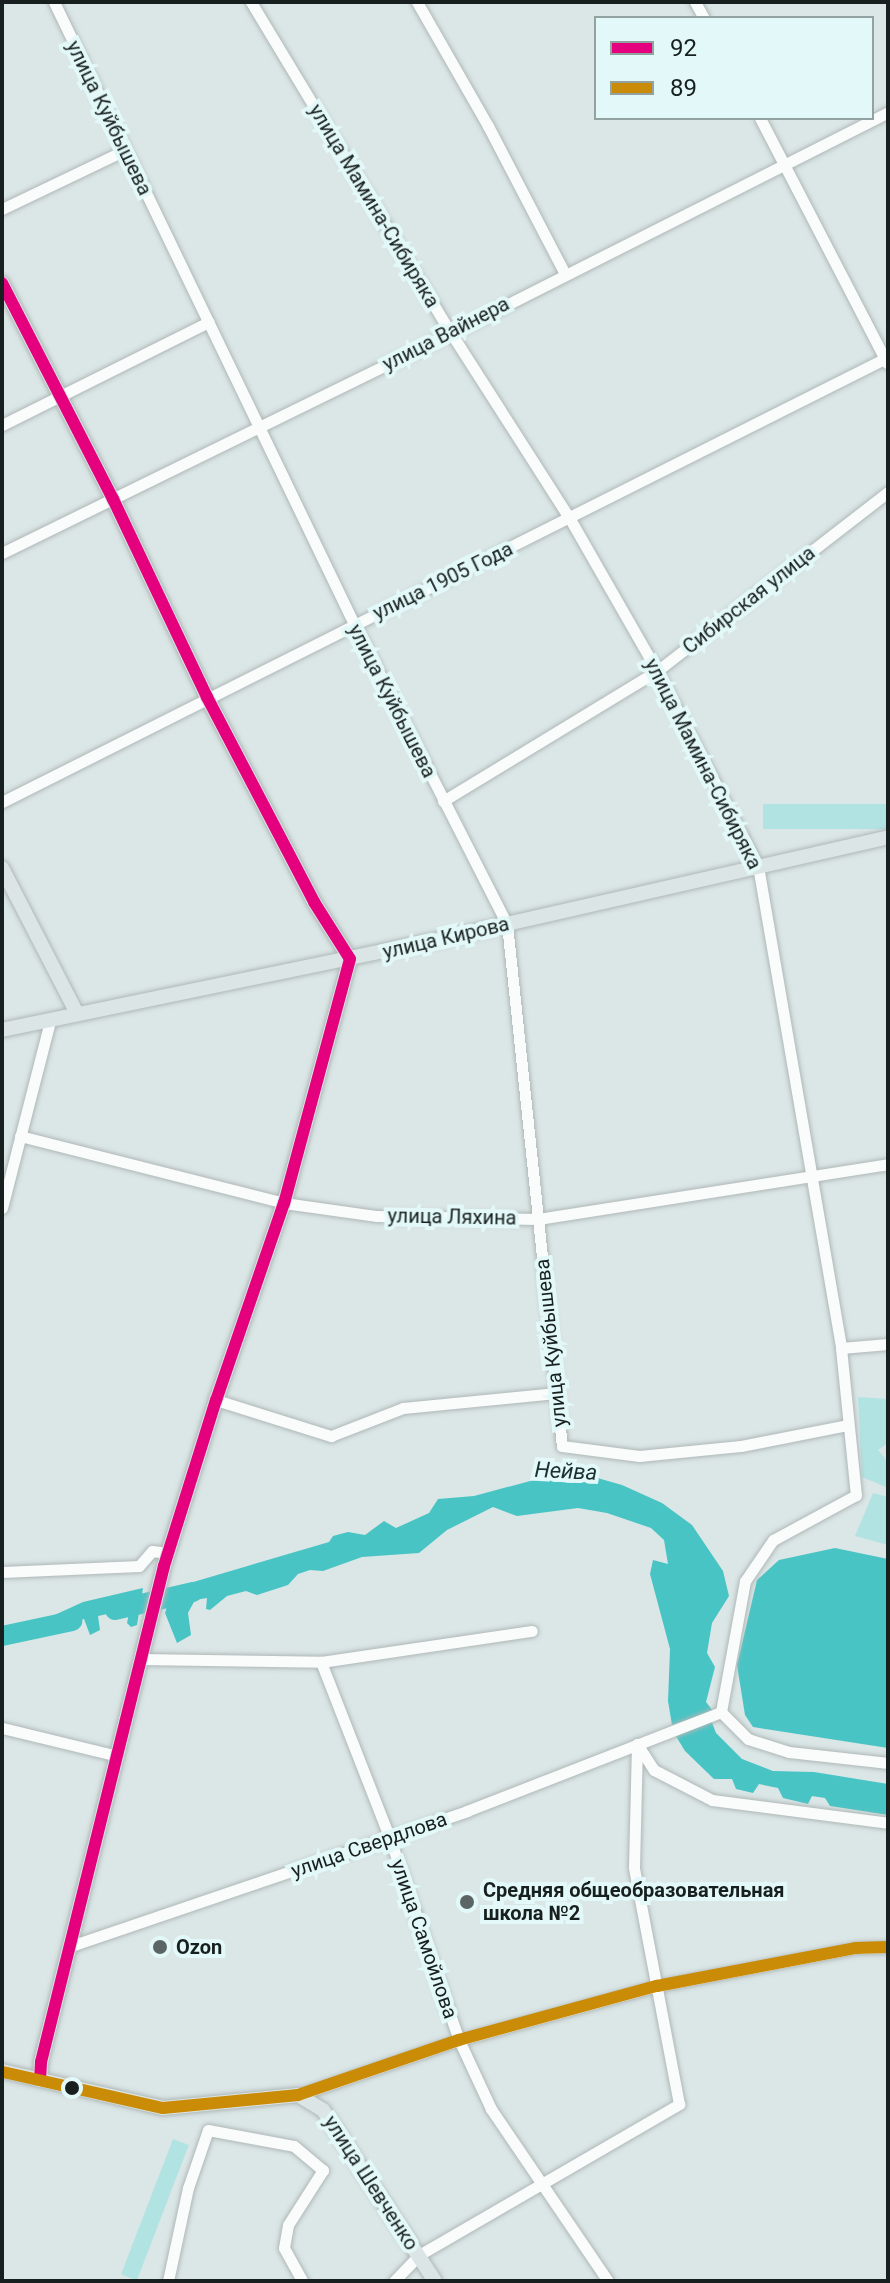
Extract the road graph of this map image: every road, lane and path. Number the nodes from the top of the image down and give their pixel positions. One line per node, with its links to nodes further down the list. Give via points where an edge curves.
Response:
1 (54, 2): 6 (street, улица Куйбышева)
2 (251, 2): 12 (street, улица Мамина-Сибиряка)
3 (417, 2): 9 (street)
4 (761, 120): 7 (street)
5 (872, 120): 7 (street, улица Вайнера)
6 (125, 150): 8 (street); 11 (street, улица Куйбышева)
7 (786, 164): 9 (street, улица Вайнера); 13 (street)
8 (2, 209)
9 (565, 274): 12 (street, улица Вайнера)
10 (2, 283): 14 (main road)
11 (209, 322): 14 (street); 16 (street, улица Куйбышева)
12 (451, 333): 16 (street, улица Вайнера); 19 (street, улица Мамина-Сибиряка)
13 (886, 362): 19 (street, улица 1905 Года)
14 (59, 396): 15 (street); 18 (main road)
15 (2, 425)
16 (259, 426): 18 (street, улица Вайнера); 21 (street, улица Куйбышева)
17 (888, 492): 22 (street, Сибирская улица)
18 (113, 499): 20 (street, улица Вайнера); 23 (main road)
19 (570, 519): 21 (street, улица 1905 Года); 22 (street, улица Мамина-Сибиряка)
20 (2, 553)
21 (354, 624): 23 (street, улица 1905 Года); 24 (street, улица Куйбышева)
22 (657, 671): 24 (street, Сибирская улица); 27 (street, улица Мамина-Сибиряка)
23 (207, 697): 25 (street, улица 1905 Года); 30 (main road, via 314,902)
24 (443, 801): 29 (street, улица Куйбышева)
25 (2, 802)
26 (888, 837): 27 (main road, улица Кирова)
27 (758, 866): 29 (main road, улица Кирова); 36 (street, улица Мамина-Сибиряка)
28 (2, 868): 31 (main road)
29 (507, 924): 30 (main road, улица Кирова); 39 (street, улица Куйбышева)
30 (350, 959): 31 (main road, улица Кирова); 37 (main road)
31 (77, 1013): 32 (main road, улица Кирова)
32 (50, 1021): 33 (main road, улица Кирова); 34 (street)
33 (2, 1030)
34 (20, 1136): 37 (street, улица Ляхина); 38 (street)
35 (888, 1164): 36 (street, улица Ляхина)
36 (810, 1176): 39 (street, улица Ляхина); 41 (street, улица Мамина-Сибиряка)
37 (284, 1203): 39 (street, улица Ляхина, via 377,1216); 43 (main road)
38 (2, 1208)
39 (538, 1219): 42 (street, улица Куйбышева)
40 (888, 1344): 41 (street)
41 (841, 1348): 44 (street, улица Мамина-Сибиряка)
42 (556, 1393): 43 (street, via 403,1408 331,1436); 44 (street, улица Куйбышева, via 562,1446 639,1456 741,1446)
43 (216, 1400): 45 (main road)
44 (847, 1425): 50 (street, улица Мамина-Сибиряка, via 856,1495 773,1540 745,1581)
45 (166, 1559): 46 (street, via 152,1551 139,1566); 48 (main road)
46 (2, 1572)
47 (532, 1631): 49 (street)
48 (140, 1659): 49 (street); 53 (main road)
49 (321, 1662): 56 (street, улица Самойлова)
50 (721, 1712): 52 (street, улица Свердлова); 54 (street, via 748,1739 789,1752)
51 (2, 1728): 53 (street)
52 (637, 1744): 55 (street, via 654,1770 712,1800); 56 (street, улица Свердлова); 59 (street, via 634,1867)
53 (118, 1756): 57 (main road)
54 (888, 1763)
55 (888, 1823)
56 (389, 1836): 57 (street, улица Свердлова); 60 (street, улица Самойлова)
57 (71, 1946): 62 (main road)
58 (888, 1947): 59 (street, via 856,1948)
59 (657, 1986): 60 (street); 64 (street, via 679,2104)
60 (459, 2040): 63 (street); 64 (street, улица Самойлова, via 491,2109)
61 (2, 2071): 62 (main road)
62 (40, 2080): 63 (main road, via 163,2108)
63 (298, 2095): 65 (main road, улица Шевченко, via 323,2110)
64 (544, 2182): 65 (street); 70 (street, улица Самойлова)
65 (419, 2255): 68 (street); 69 (main road, улица Шевченко)
66 (168, 2281): 67 (street, via 188,2188 208,2130 294,2146 323,2170 288,2225 284,2248)
67 (302, 2281)
68 (394, 2281)
69 (435, 2281)
70 (608, 2281)

